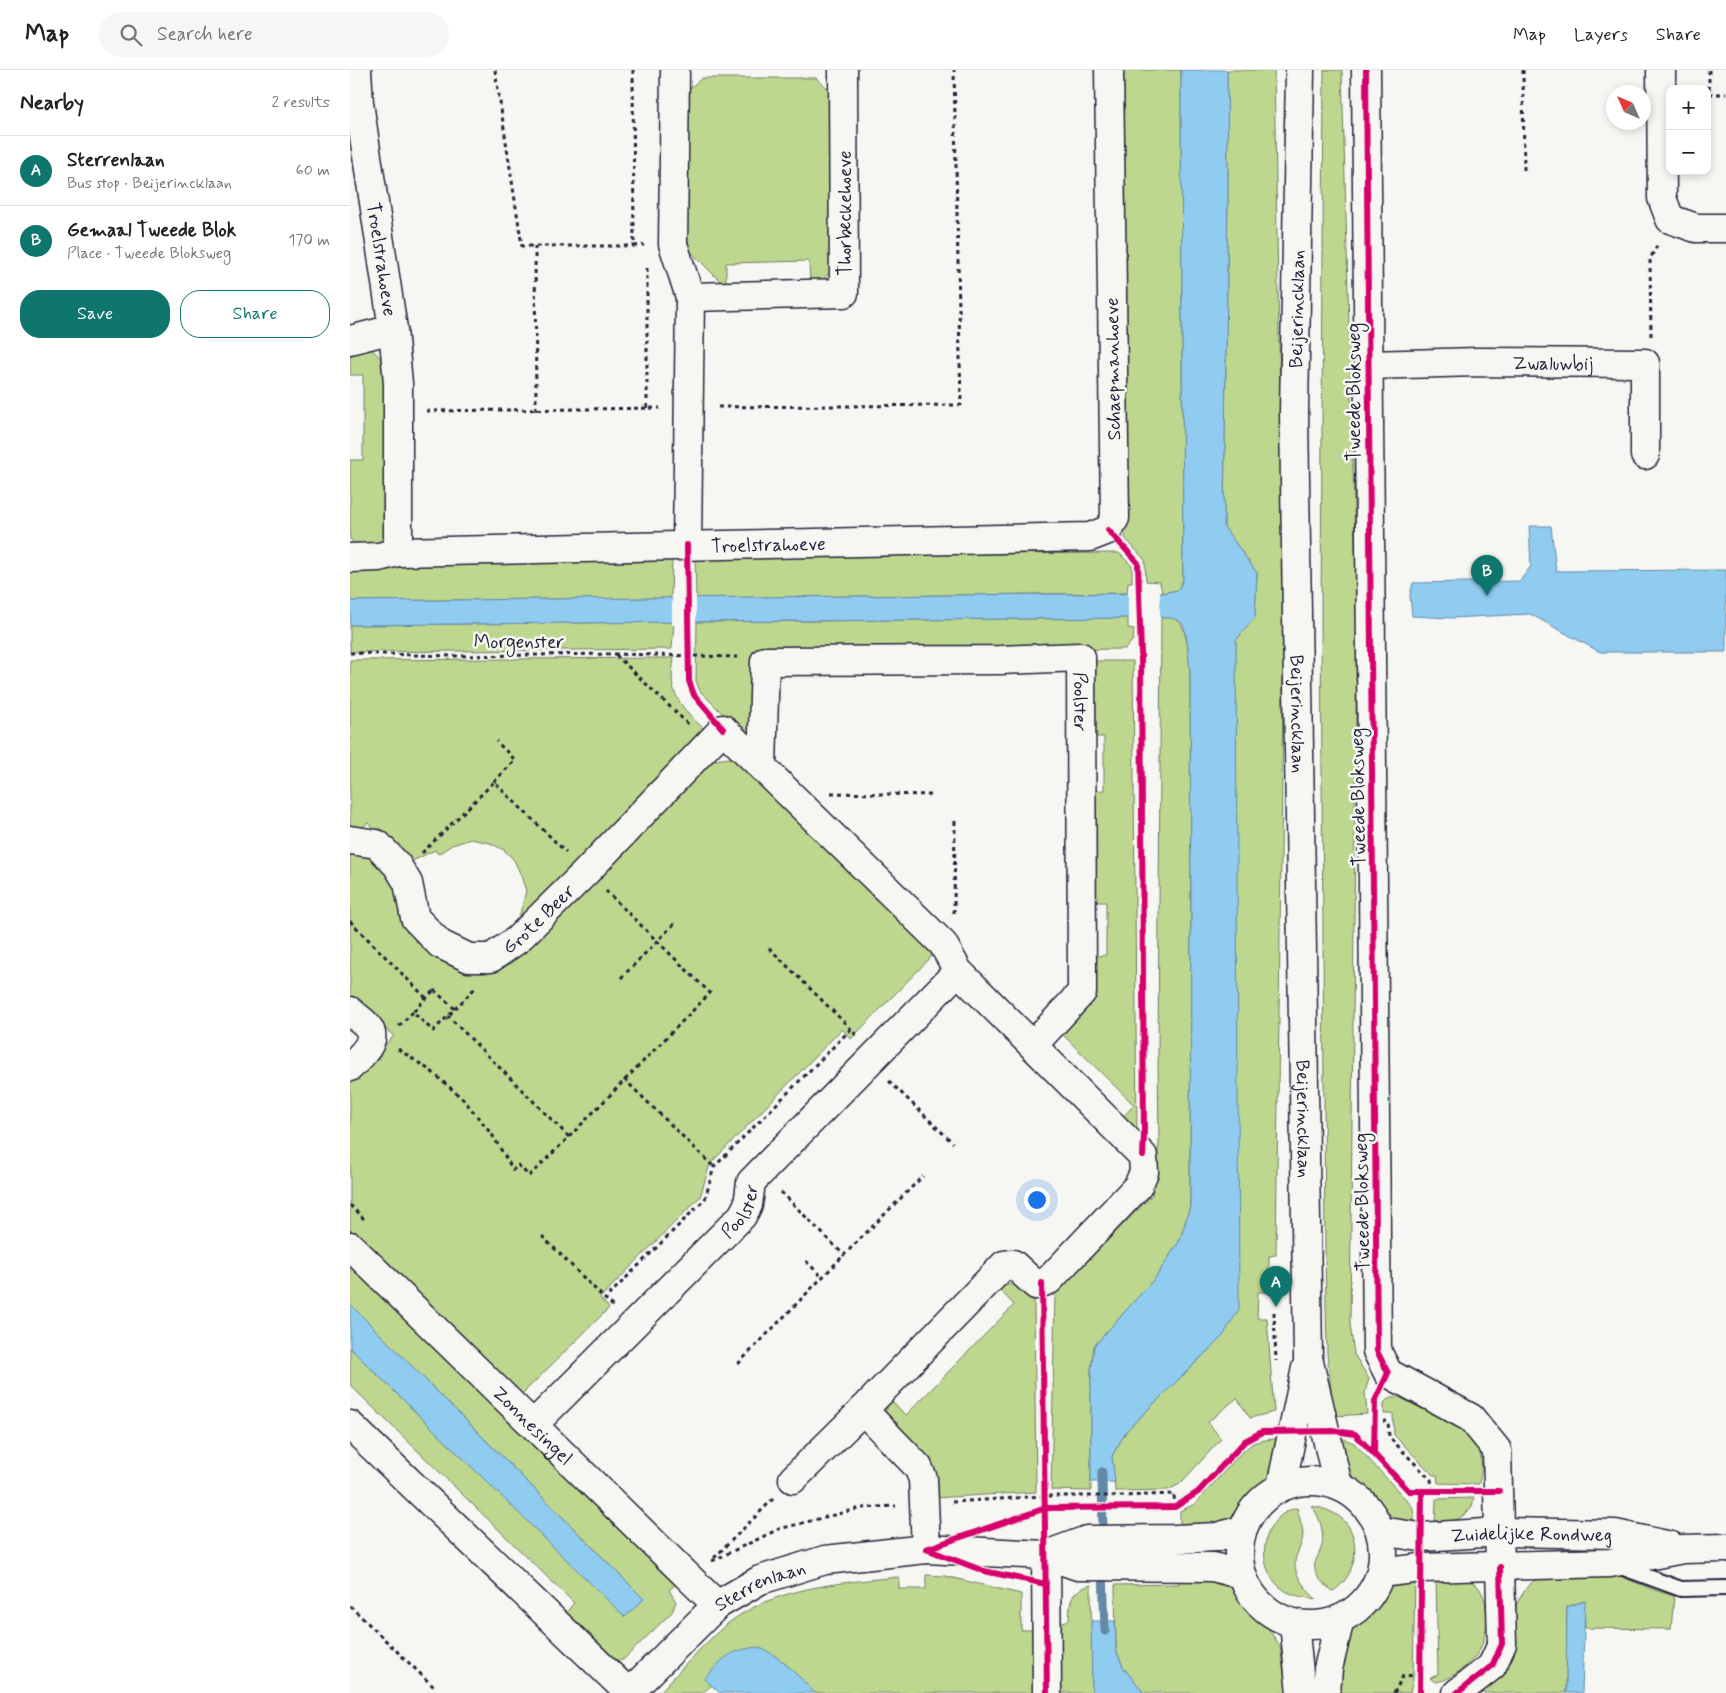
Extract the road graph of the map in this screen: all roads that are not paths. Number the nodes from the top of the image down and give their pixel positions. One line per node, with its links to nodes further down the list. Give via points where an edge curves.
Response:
1 (357, 70): 10 (street, Troelstrahoeve)
2 (675, 70): 9 (street, via 673,244)
3 (843, 70): 9 (street, Thorbeckehoeve, via 844,293)
4 (1109, 70): 14 (street, Schaepmanhoeve, via 1115,518)
5 (1300, 70): 25 (street, Beijerincklaan, via 1294,412)
6 (1366, 70): 12 (street, Tweede Bloksweg)
7 (1661, 70): 8 (street, via 1662,198 1670,219 1696,228)
8 (1726, 228)
9 (690, 297): 15 (street)
10 (392, 329): 11 (street, Troelstrahoeve); 16 (street, Troelstrahoeve, via 398,383)
11 (350, 340)
12 (1368, 366): 13 (street, Zwaluwbij, via 1478,362 1645,363); 34 (street, Tweede Bloksweg, via 1378,1351 1388,1373 1471,1418 1498,1450)
13 (1645, 456)
14 (1108, 530): 15 (street, Troelstrahoeve, via 1090,537)
15 (687, 544): 16 (street, Troelstrahoeve)
16 (398, 552): 17 (street, Troelstrahoeve)
17 (350, 558)
18 (762, 767): 19 (street, Grote Beer, via 716,737 518,940 491,958 469,958 440,944 415,918 408,883 397,865 377,844); 20 (street, via 944,944); 22 (street, Poolster, via 765,661 1081,657 1082,992)
19 (350, 840)
20 (952, 961): 22 (street); 27 (street, Poolster, via 873,1058 751,1182 748,1205 742,1216)
21 (350, 1011): 23 (street, via 369,1027 371,1039 366,1051)
22 (1033, 1045): 26 (street, via 1143,1156 1144,1172 1138,1186 1049,1280 1036,1285 1013,1264 1004,1265)
23 (350, 1067)
24 (350, 1246): 27 (street, Zonnesingel)
25 (1308, 1358): 30 (street, Beijerincklaan); 31 (street, Beijerincklaan)
26 (863, 1410): 29 (street); 37 (street, via 918,1467 923,1479)
27 (534, 1424): 45 (street, Zonnesingel)
28 (350, 1425): 48 (street)
29 (793, 1479)
30 (1338, 1485): 31 (street, via 1319,1480); 33 (street, via 1356,1496 1371,1512)
31 (1281, 1487): 32 (street, via 1251,1512)
32 (1242, 1530): 38 (street, Sterrenlaan); 43 (street, via 1239,1552)
33 (1380, 1531): 34 (street, Zuidelijke Rondweg, via 1420,1537); 42 (street, via 1384,1552)
34 (1500, 1532): 35 (street, Zuidelijke Rondweg, via 1615,1534); 41 (street, Tweede Bloksweg)
35 (1683, 1548): 36 (street, Zuidelijke Rondweg); 40 (street, Zuidelijke Rondweg)
36 (1726, 1548)
37 (926, 1549): 39 (street, Sterrenlaan); 45 (street, Sterrenlaan, via 825,1560 760,1580)
38 (1120, 1553): 39 (street, Sterrenlaan, via 1078,1566); 39 (street, Sterrenlaan, via 1087,1540); 43 (street, Sterrenlaan, via 1213,1567)
39 (1046, 1555): 49 (street)
40 (1610, 1564): 41 (street, Zuidelijke Rondweg); 44 (lane, Zuidelijke Rondweg, via 1681,1589)
41 (1500, 1567): 42 (street, Zuidelijke Rondweg, via 1421,1568); 52 (street, Tweede Bloksweg, via 1502,1644 1492,1666)
42 (1381, 1573): 46 (street, via 1363,1603)
43 (1242, 1575): 47 (street, via 1262,1606)
44 (1726, 1588)
45 (717, 1605): 48 (street, Sterrenlaan)
46 (1340, 1619): 47 (street, via 1318,1625); 51 (street)
47 (1294, 1623): 50 (street)
48 (629, 1693)
49 (1047, 1693)
50 (1301, 1693)
51 (1326, 1693)
52 (1457, 1693)

